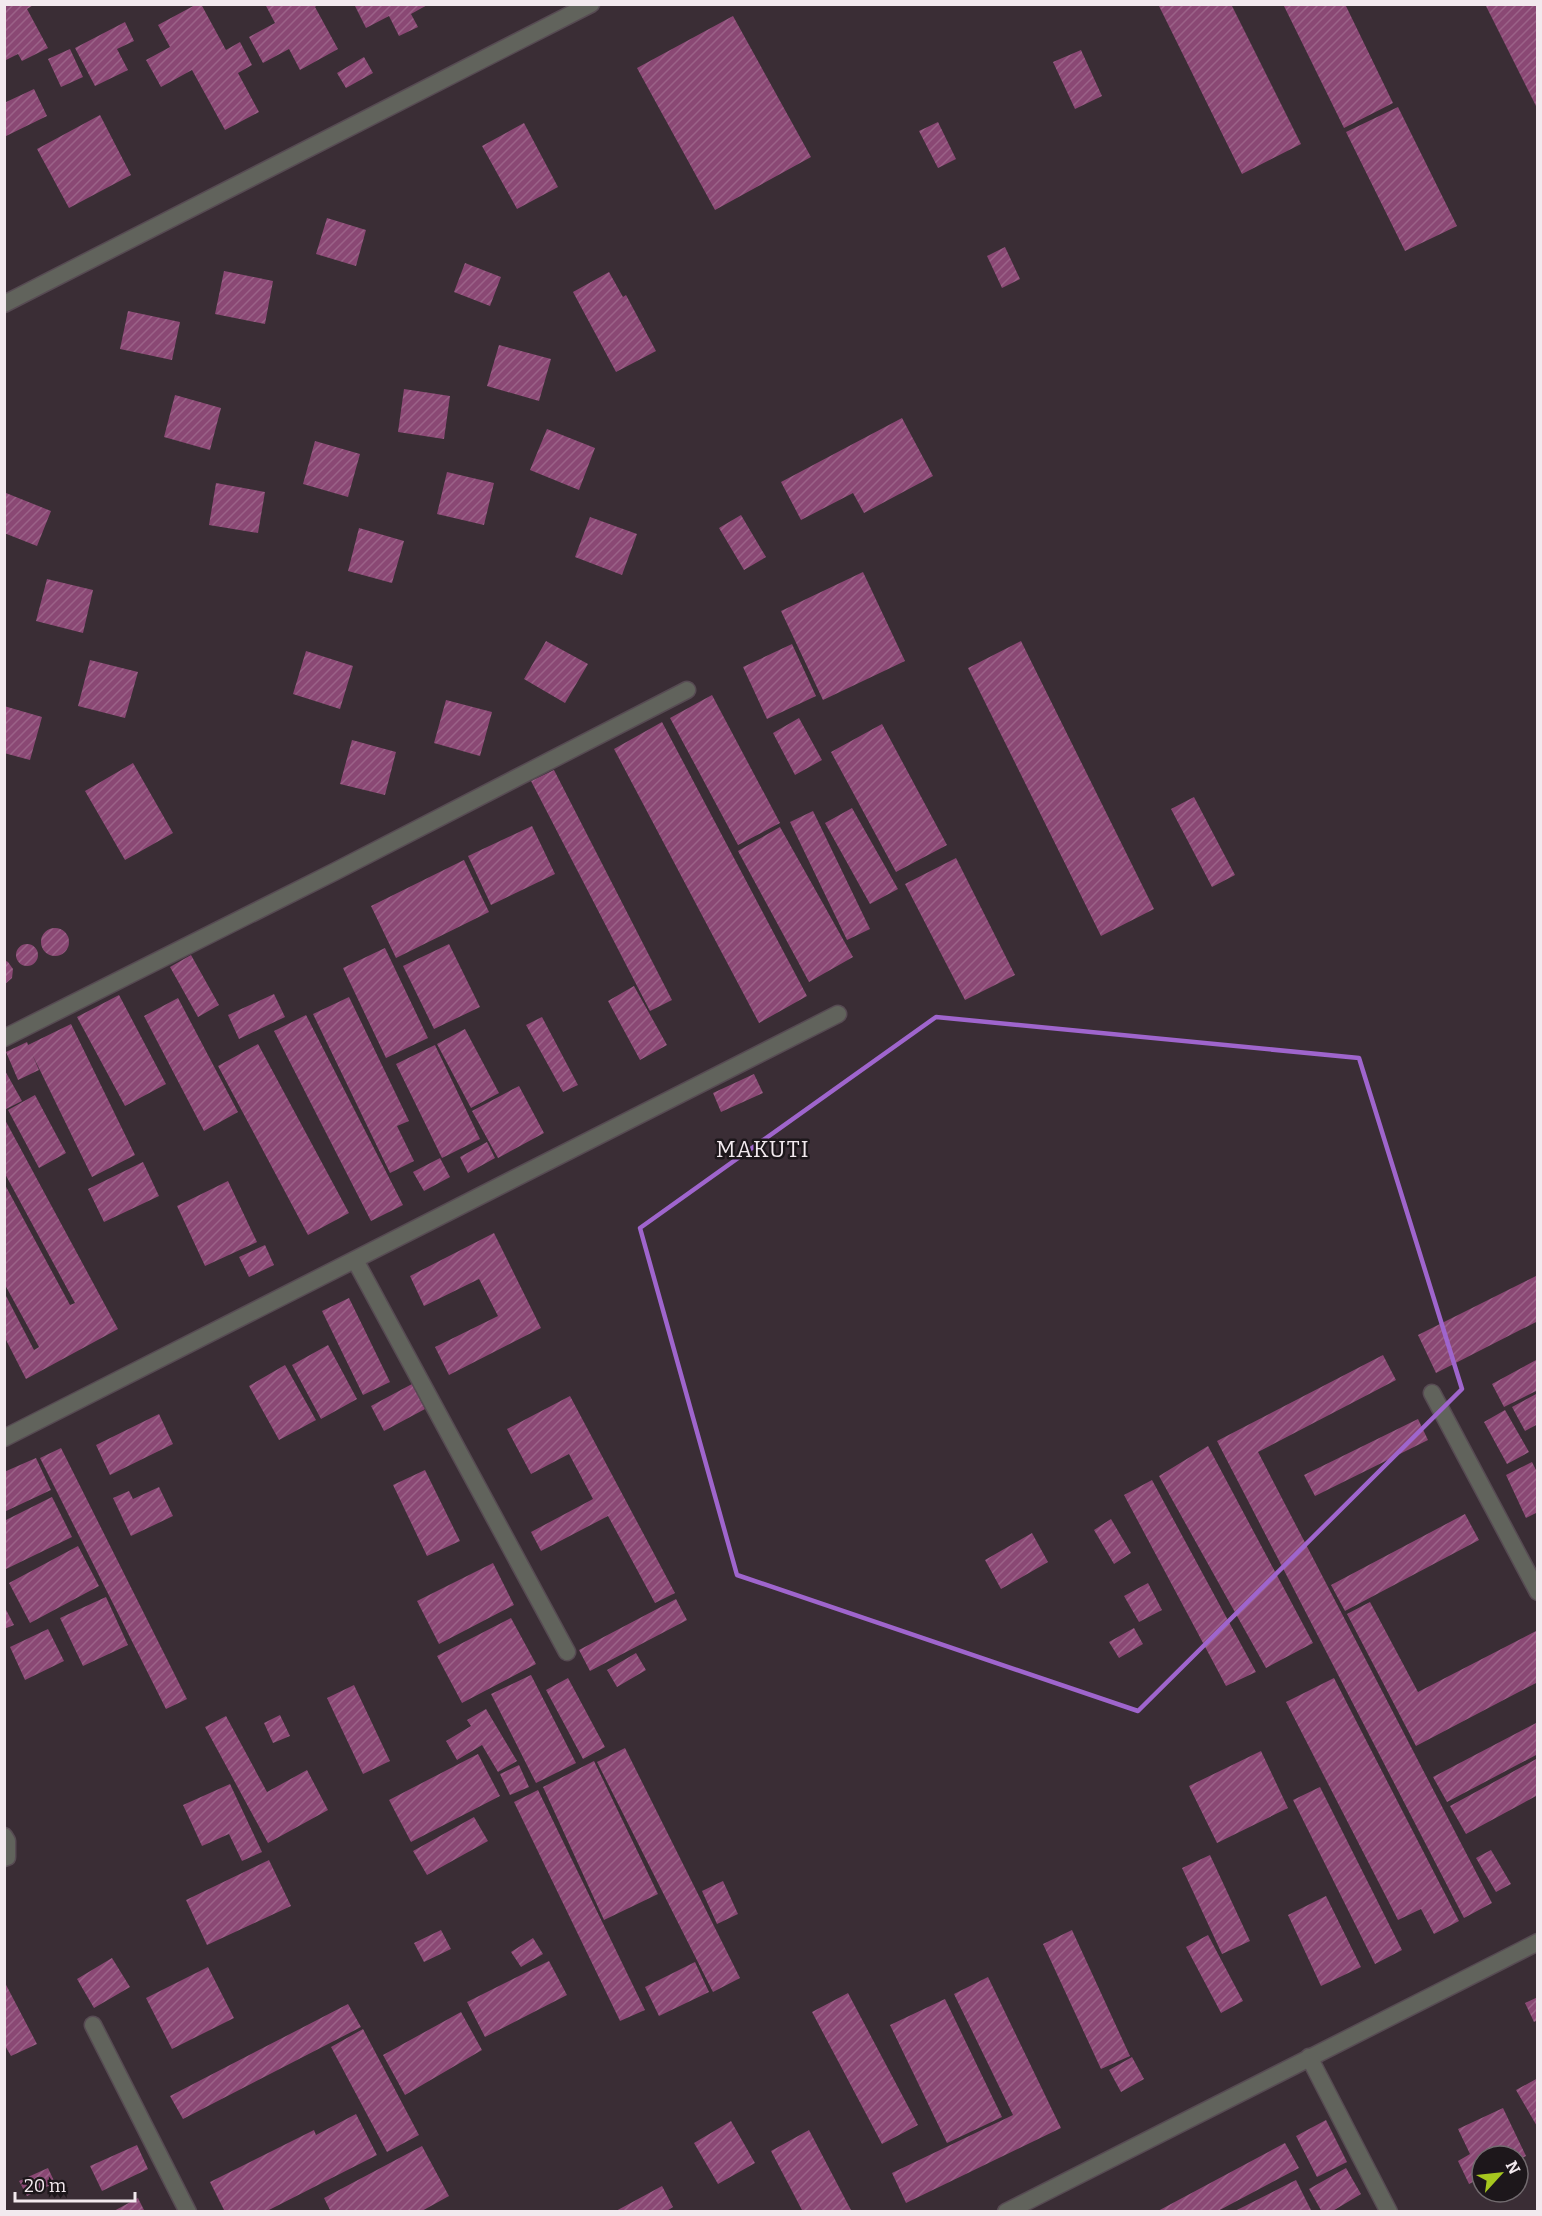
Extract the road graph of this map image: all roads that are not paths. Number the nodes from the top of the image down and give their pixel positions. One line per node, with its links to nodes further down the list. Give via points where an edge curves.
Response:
1 (591, 4): 2 (street)
2 (4, 304)
3 (687, 690): 5 (street)
4 (838, 1014): 6 (street)
5 (4, 1038)
6 (355, 1260): 8 (street); 10 (street)
7 (1432, 1393): 9 (street)
8 (4, 1438)
9 (1538, 1592)
10 (567, 1652)
11 (4, 1836): 12 (street)
12 (4, 1858)
13 (1538, 1942): 15 (street)
14 (93, 2025): 16 (street)
15 (1309, 2057): 17 (street); 18 (street)
16 (188, 2211)
17 (1006, 2211)
18 (1389, 2211)

